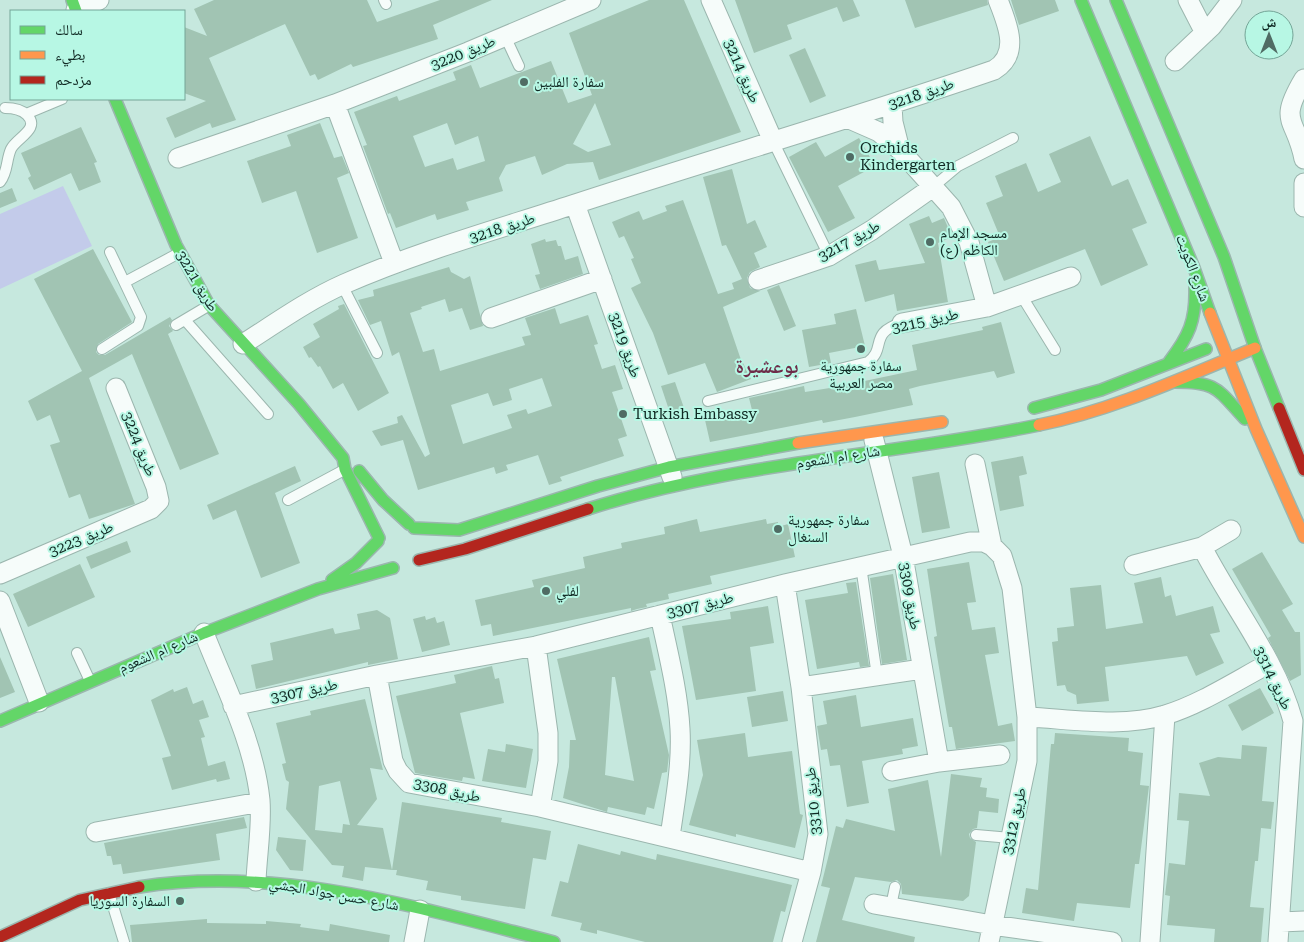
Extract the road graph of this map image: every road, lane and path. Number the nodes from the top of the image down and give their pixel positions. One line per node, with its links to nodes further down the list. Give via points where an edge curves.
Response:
1 (99, 0): 9 (street)
2 (591, 0): 11 (street, طريق 3220)
3 (712, 0): 23 (street, طريق 3214)
4 (998, 0): 18 (street, طريق 3218, via 1010,42 1002,65)
5 (1080, 0): 36 (street, شارع الكويت)
6 (1116, 0): 47 (street, via 1224,257)
7 (1188, 0): 10 (street)
8 (1232, 0): 10 (street)
9 (75, 7)
10 (1204, 33): 12 (street)
11 (505, 36): 13 (lane); 17 (street, طريق 3220)
12 (1175, 61)
13 (519, 66)
14 (1304, 79): 25 (street, via 1289,116)
15 (60, 100): 20 (lane)
16 (114, 100): 33 (street, طريق 3221)
17 (335, 104): 26 (street, طريق 3220); 35 (street)
18 (892, 105): 21 (street, طريق 3218); 24 (street)
19 (5, 108): 20 (lane)
20 (26, 114): 27 (lane, via 31,122 29,130 13,146)
21 (847, 118): 23 (street, طريق 3218); 24 (street, via 879,132)
22 (1013, 138): 29 (lane, via 958,166)
23 (773, 141): 30 (street, طريق 3218); 34 (lane)
24 (900, 150): 29 (street)
25 (1303, 150)
26 (178, 158)
27 (0, 182)
28 (1304, 183): 31 (street)
29 (933, 187): 34 (street, طريق 3217); 44 (street, via 951,207 969,242)
30 (575, 204): 35 (street, طريق 3218); 38 (street, طريق 3219)
31 (1304, 207)
32 (110, 252): 40 (lane)
33 (180, 253): 40 (lane); 43 (street, طريق 3221)
34 (829, 256): 39 (street, طريق 3217)
35 (394, 264): 41 (street, طريق 3218)
36 (1194, 268): 48 (street, شارع الكويت); 55 (street, via 1195,319)
37 (1071, 277): 42 (street, طريق 3215)
38 (602, 279): 45 (street); 67 (street, طريق 3219)
39 (758, 280)
40 (125, 282): 51 (lane, via 140,313 140,322)
41 (342, 285): 49 (street, طريق 3218); 53 (lane)
42 (1022, 295): 44 (street, طريق 3215); 52 (lane)
43 (209, 305): 49 (street, طريق 3221); 60 (lane, via 181,322)
44 (987, 307): 46 (street, طريق 3215)
45 (490, 318)
46 (902, 323): 58 (lane, طريق 3215, via 882,333 876,353 868,362)
47 (1249, 332): 48 (street); 50 (street)
48 (1221, 343): 54 (street, شارع الكويت); 55 (street)
49 (243, 344): 65 (street, طريق 3221, via 299,404)
50 (1255, 348): 54 (street, شارع ام الشعوم); 68 (street)
51 (102, 349)
52 (1055, 350)
53 (377, 353)
54 (1228, 359): 56 (street, شارع ام الشعوم); 62 (street, شارع الكويت)
55 (1169, 362): 59 (street, via 1101,390)
56 (1171, 382): 62 (street, via 1199,382 1215,387); 64 (street, شارع ام الشعوم, via 1111,407 1048,424)
57 (116, 388): 71 (street, طريق 3224)
58 (708, 401)
59 (1022, 410)
60 (268, 414)
61 (958, 420): 63 (street, شارع ام الشعوم)
62 (1256, 429): 74 (street, شارع الكويت)
63 (872, 431): 64 (street, طريق 3309); 67 (street, شارع ام الشعوم, via 760,448)
64 (877, 451): 69 (street, شارع ام الشعوم, via 762,468); 78 (street, طريق 3309)
65 (344, 464): 70 (lane); 72 (street, طريق 3221, via 354,463 383,500); 75 (street, طريق 3221)
66 (975, 464): 76 (street)
67 (669, 467): 69 (street, طريق 3219); 72 (street, شارع ام الشعوم, via 459,530)
68 (1304, 470)
69 (674, 486): 80 (street, شارع ام الشعوم, via 607,503)
70 (288, 500)
71 (160, 501): 82 (street, طريق 3223, via 151,509)
72 (412, 526): 75 (street, via 391,525); 80 (street, via 424,543)
73 (1231, 530): 77 (street)
74 (1304, 537)
75 (379, 539): 80 (street, via 381,557); 84 (street, شارع ام الشعوم, via 356,563)
76 (992, 546): 78 (street, طريق 3307, via 984,542 970,542); 99 (street, via 1005,562 1012,588)
77 (1202, 547): 79 (street); 90 (street, طريق 3314)
78 (903, 556): 81 (street, طريق 3307); 91 (street, طريق 3309)
79 (1134, 565)
80 (406, 566): 84 (street, شارع ام الشعوم)
81 (861, 566): 83 (street, طريق 3307); 93 (lane)
82 (0, 574)
83 (785, 584): 86 (street, طريق 3307); 95 (street, طريق 3310)
84 (318, 589): 87 (street, شارع ام الشعوم)
85 (0, 601): 96 (street)
86 (660, 615): 88 (street, طريق 3307); 108 (street, via 681,731 680,768)
87 (204, 633): 94 (street, شارع ام الشعوم); 97 (street)
88 (536, 646): 92 (street, طريق 3307); 105 (street, via 548,734 548,761)
89 (77, 653): 94 (lane)
90 (1268, 664): 98 (street); 117 (street, طريق 3314, via 1287,704 1293,732)
91 (922, 669): 93 (street); 102 (street, طريق 3309)
92 (377, 675): 97 (street, طريق 3307); 105 (street, طريق 3308, via 393,761 403,778 420,787)
93 (877, 676): 95 (street)
94 (90, 681): 96 (street, شارع ام الشعوم)
95 (801, 687): 110 (street, طريق 3310, via 818,834)
96 (39, 702): 100 (street, شارع ام الشعوم)
97 (233, 706): 104 (street, via 255,770)
98 (1165, 715): 99 (street, via 1117,721); 126 (street)
99 (1027, 717): 109 (street, طريق 3312, via 1027,761)
100 (0, 721)
101 (1000, 755): 102 (street)
102 (939, 762): 103 (street)
103 (892, 771)
104 (260, 802): 106 (street); 111 (street)
105 (540, 807): 108 (street, طريق 3308)
106 (96, 832)
107 (976, 835): 109 (lane)
108 (670, 837): 110 (street, طريق 3308)
109 (1011, 838): 118 (street, طريق 3312)
110 (811, 872): 124 (street, طريق 3310)
111 (256, 881): 113 (street, شارع حسن جواد الجشي, via 176,884); 115 (street, شارع حسن جواد الجشي, via 297,885)
112 (895, 887): 114 (lane)
113 (109, 892): 119 (street, شارع حسن جواد الجشي, via 62,907); 121 (lane)
114 (883, 905): 118 (street)
115 (420, 910): 120 (street, شارع حسن جواد الجشي); 122 (street)
116 (1304, 921): 117 (street)
117 (1281, 922): 127 (street, طريق 3314)
118 (991, 933): 125 (street)
119 (0, 936)
120 (510, 937): 123 (street, شارع حسن جواد الجشي)
121 (124, 942)
122 (414, 942)
123 (554, 942)
124 (792, 942)
125 (1112, 942)
126 (1150, 942)
127 (1278, 942)

